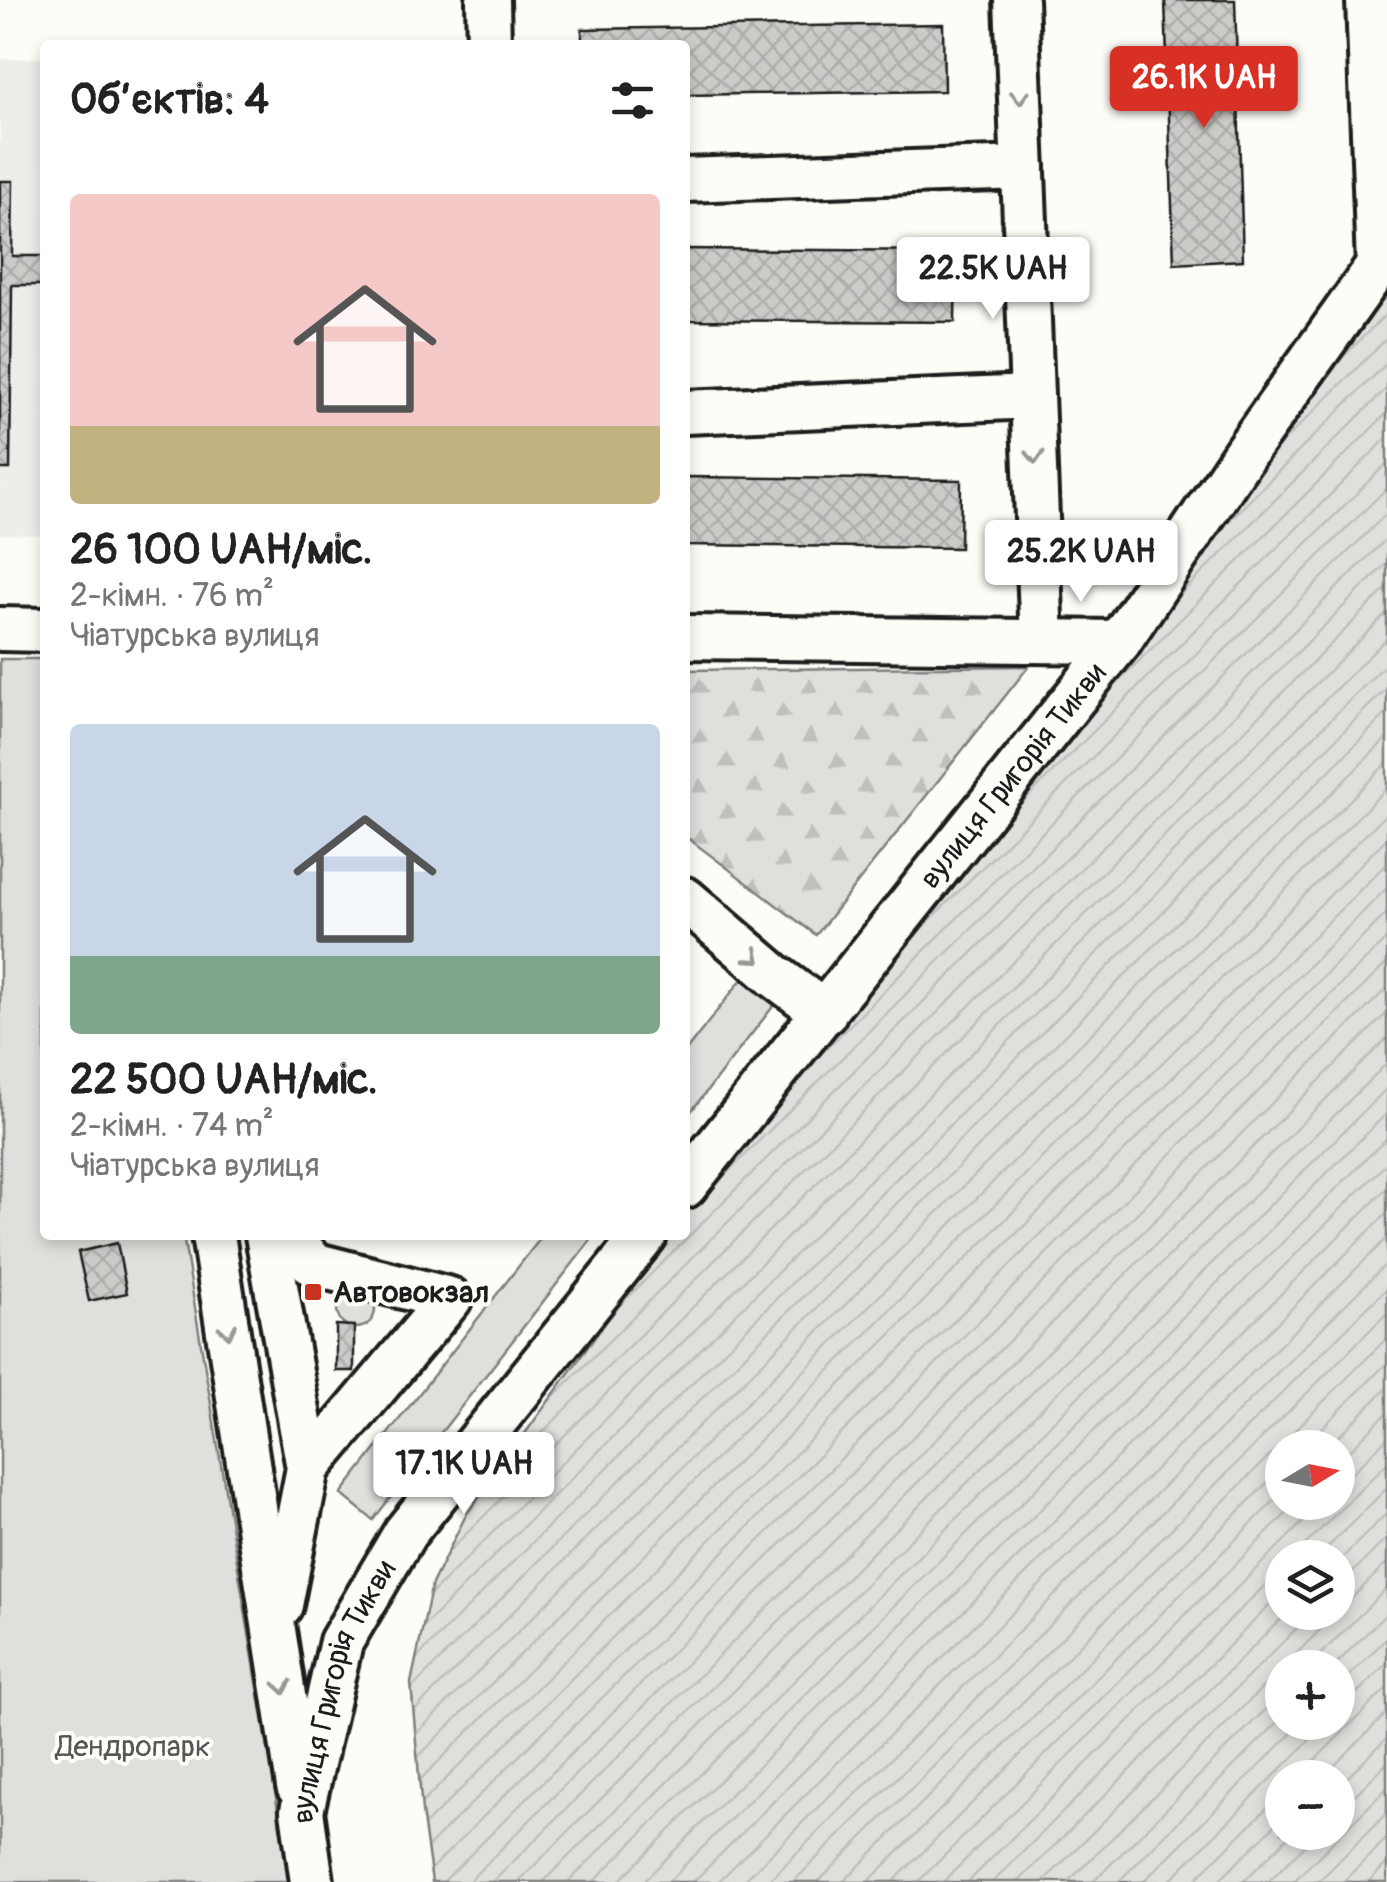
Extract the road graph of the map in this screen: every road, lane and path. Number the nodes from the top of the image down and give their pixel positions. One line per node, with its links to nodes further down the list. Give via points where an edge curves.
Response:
1 (488, 0): 4 (street)
2 (1016, 0): 5 (street, one-way to 5)
3 (1368, 0): 7 (street)
4 (489, 40)
5 (1023, 168): 6 (street); 8 (street)
6 (690, 180)
7 (1383, 259): 14 (street, вулиця Григорія Тикви)
8 (1032, 397): 9 (street); 13 (street, one-way to 13)
9 (690, 412)
10 (0, 629): 11 (street)
11 (40, 630)
12 (690, 637): 13 (street)
13 (1042, 641): 14 (street)
14 (1119, 642): 16 (street, вулиця Григорія Тикви)
15 (690, 902): 16 (street, one-way to 16)
16 (825, 1013): 17 (street, вулиця Григорія Тикви)
17 (690, 1180)
18 (214, 1240): 23 (street, one-way to 23)
19 (268, 1240): 22 (street)
20 (294, 1240): 22 (street, via 313,1264 450,1299)
21 (641, 1240): 24 (street, вулиця Григорія Тикви, via 404,1533 340,1642)
22 (308, 1468): 23 (street)
23 (276, 1635): 24 (street, one-way to 24)
24 (302, 1811): 25 (street, вулиця Григорія Тикви)
25 (312, 1882)

